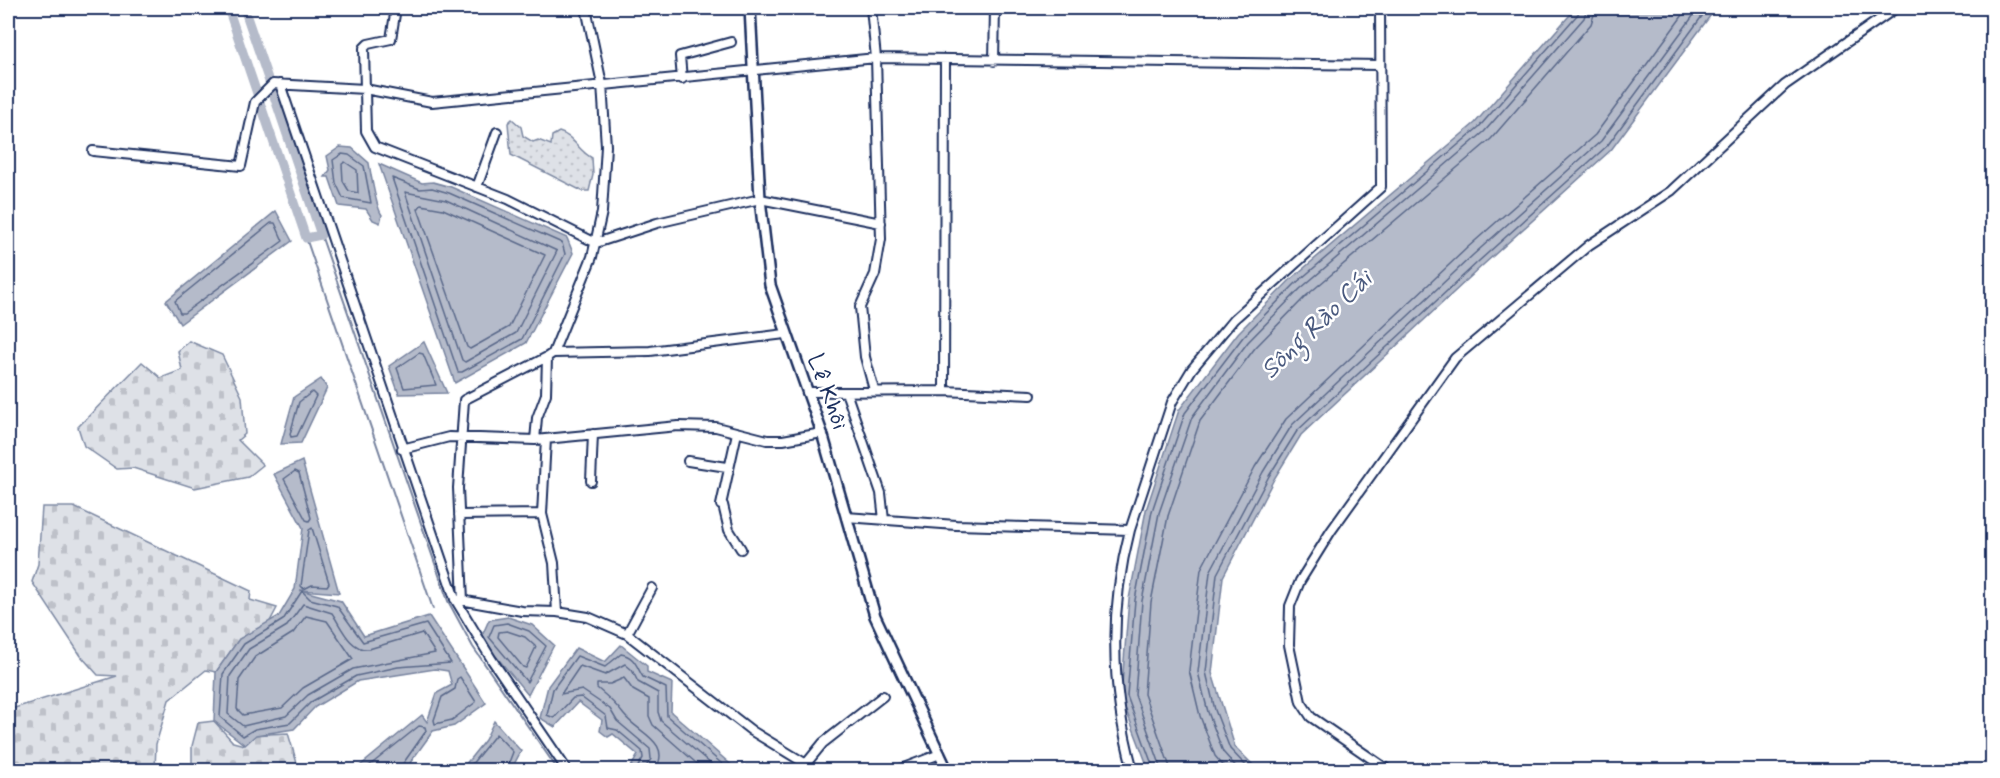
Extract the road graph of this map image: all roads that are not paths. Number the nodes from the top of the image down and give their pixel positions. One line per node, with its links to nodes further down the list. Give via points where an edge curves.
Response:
1 (396, 8): 17 (street, via 391,39 364,48)
2 (586, 8): 16 (street)
3 (750, 8): 13 (street, Lê Khôi)
4 (871, 8): 9 (street)
5 (994, 8): 11 (street)
6 (1380, 8): 12 (street)
7 (1896, 8): 59 (street, via 1785,86 1667,195 1589,245 1455,358 1330,531 1290,606 1290,650 1299,695 1311,717)
8 (731, 42): 14 (street, via 680,56)
9 (876, 58): 10 (street); 13 (street); 22 (street)
10 (945, 60): 11 (street); 27 (street)
11 (994, 61): 12 (street)
12 (1380, 65): 45 (street, via 1381,187 1234,319 1192,369 1172,402)
13 (754, 71): 14 (street); 21 (street, Lê Khôi)
14 (682, 79): 16 (street)
15 (276, 84): 17 (street); 19 (street, via 257,99 241,166); 37 (street)
16 (602, 84): 17 (street, via 432,102); 23 (street, via 606,146)
17 (365, 89): 20 (street, via 366,130 375,147)
18 (497, 132): 20 (street)
19 (93, 151)
20 (477, 187): 23 (street)
21 (760, 199): 22 (street); 23 (street, via 657,223); 24 (street, Lê Khôi, via 770,285)
22 (881, 223): 26 (street, via 875,274 860,307 865,357)
23 (596, 243): 25 (street)
24 (785, 334): 25 (street, via 650,351); 28 (street, Lê Khôi)
25 (550, 355): 34 (street, via 467,397); 36 (street)
26 (874, 390): 27 (street); 29 (street)
27 (944, 391): 30 (street)
28 (807, 392): 29 (street); 33 (street, Lê Khôi)
29 (846, 392): 44 (street, via 880,493)
30 (1031, 395)
31 (736, 433): 32 (street, via 693,426); 33 (street, via 783,440); 39 (street)
32 (593, 434): 35 (street); 40 (street)
33 (822, 434): 43 (street, Lê Khôi)
34 (460, 437): 36 (street); 37 (street); 42 (street)
35 (546, 439): 36 (street); 41 (street)
36 (535, 440)
37 (402, 449): 48 (street)
38 (688, 461): 39 (street)
39 (727, 467): 46 (street, via 722,505 729,530)
40 (591, 481)
41 (542, 514): 42 (street); 49 (street, via 554,563)
42 (459, 515): 48 (street)
43 (846, 517): 44 (street); 52 (street, Lê Khôi, via 875,616)
44 (884, 520): 45 (street)
45 (1130, 530): 58 (street, via 1116,593 1116,669 1120,722)
46 (741, 549)
47 (652, 588): 50 (street)
48 (459, 600): 49 (street, via 522,611); 54 (street, via 492,660)
49 (557, 612): 50 (street, via 588,618)
50 (627, 634): 53 (street, via 752,731)
51 (883, 696): 53 (street, via 823,743)
52 (940, 754): 56 (street); 57 (street, Lê Khôi)
53 (805, 765): 55 (street)
54 (567, 771)
55 (816, 771)
56 (898, 771)
57 (947, 771)
58 (1133, 771)
59 (1388, 771)

